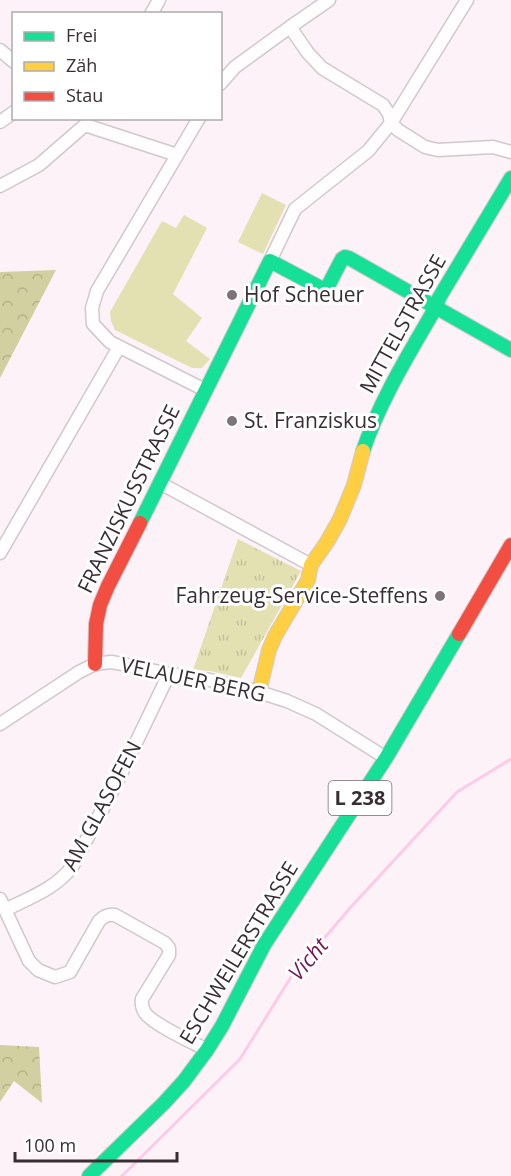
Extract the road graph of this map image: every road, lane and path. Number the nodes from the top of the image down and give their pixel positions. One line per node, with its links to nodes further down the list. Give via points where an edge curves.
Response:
1 (329, 0): 3 (street)
2 (467, 0): 9 (street)
3 (290, 27): 6 (street, via 235,67); 9 (street, via 316,63 383,105)
4 (0, 51): 5 (street)
5 (12, 60)
6 (222, 82)
7 (198, 120): 11 (street)
8 (84, 121): 11 (street); 13 (street, via 39,165)
9 (391, 123): 10 (street, via 425,147 493,147); 14 (street, via 368,151 295,209)
10 (511, 152)
11 (177, 155): 16 (street, via 94,298 93,324)
12 (511, 178): 15 (street, MITTELSTRASSE)
13 (0, 186)
14 (270, 261): 15 (street, via 325,288 342,259 349,258); 18 (street, FRANZISKUSSTRASSE)
15 (436, 307): 17 (street); 22 (street, MITTELSTRASSE, via 390,387 368,436 349,500)
16 (119, 347): 18 (street); 21 (street)
17 (511, 350)
18 (206, 390): 19 (street, FRANZISKUSSTRASSE)
19 (160, 483): 22 (street); 23 (street, FRANZISKUSSTRASSE, via 100,605)
20 (511, 545): 27 (street, ESCHWEILERSTRASSE / L 238)
21 (0, 553)
22 (311, 565): 25 (street, MITTELSTRASSE, via 308,580 269,650)
23 (96, 664): 24 (street, VELAUER BERG, via 111,662); 26 (street, VELAUER BERG)
24 (169, 674): 25 (street, VELAUER BERG); 28 (street, AM GLASOFEN, via 72,867 53,886)
25 (259, 692): 27 (street, VELAUER BERG, via 316,714)
26 (0, 724)
27 (386, 758): 29 (street, ESCHWEILERSTRASSE / L 238, via 264,945)
28 (2, 904): 29 (street, via 29,961 55,977 70,972 99,921 110,914 165,943 169,955 141,1005 157,1023)
29 (207, 1050): 30 (street, ESCHWEILERSTRASSE / L 238, via 164,1103)
30 (89, 1176)

